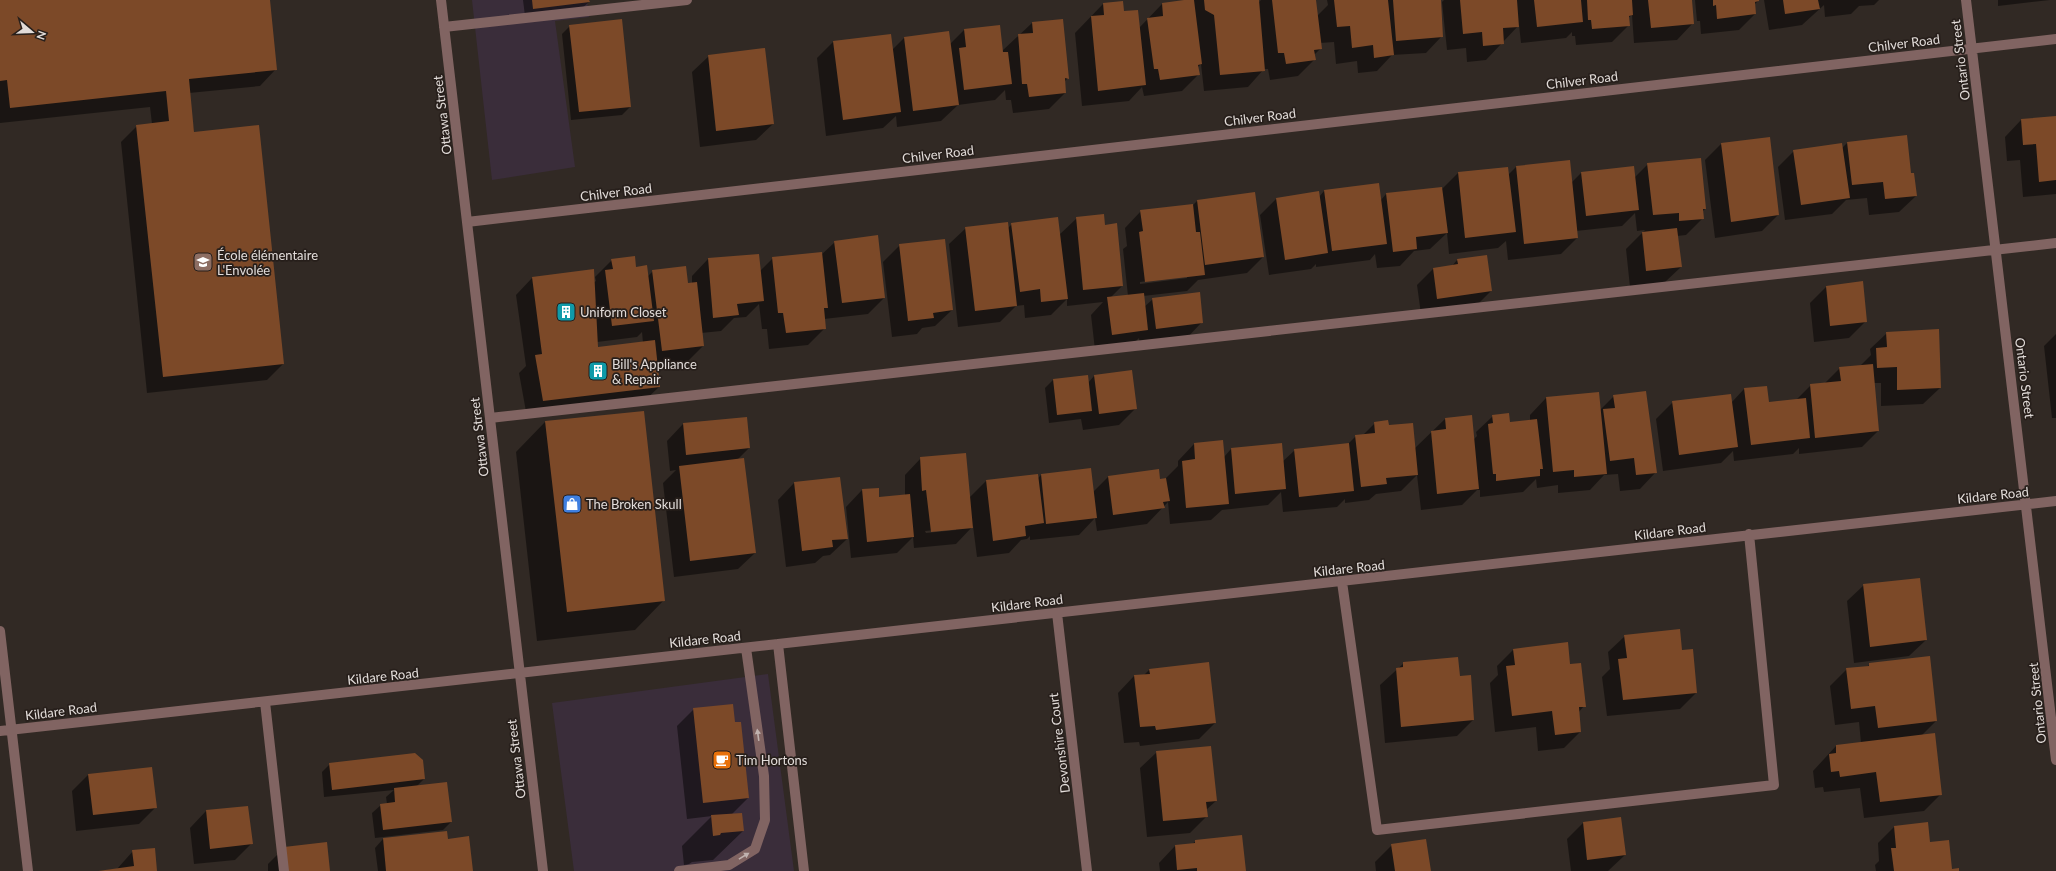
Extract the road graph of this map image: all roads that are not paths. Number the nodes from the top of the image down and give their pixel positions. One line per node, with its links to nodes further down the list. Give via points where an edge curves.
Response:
1 (441, 0): 4 (street, Ottawa Street)
2 (686, 0): 4 (street)
3 (1966, 0): 6 (street, Ontario Street)
4 (444, 27): 7 (street, Ottawa Street)
5 (2056, 39): 6 (street, Chilver Road)
6 (1972, 48): 7 (street, Chilver Road); 9 (street, Ontario Street)
7 (467, 222): 10 (street, Ottawa Street)
8 (2056, 243): 9 (street)
9 (1996, 250): 10 (street); 12 (street, Ontario Street)
10 (490, 418): 19 (street, Ottawa Street)
11 (2056, 501): 12 (street, Kildare Road)
12 (2025, 505): 13 (street, Kildare Road); 23 (street, Ontario Street)
13 (1749, 534): 14 (street, Kildare Road); 14 (street, via 1774,785 1377,830)
14 (1342, 582): 15 (street, Kildare Road)
15 (1057, 613): 17 (street, Kildare Road); 29 (street, Devonshire Court)
16 (0, 631): 21 (street)
17 (778, 644): 18 (street, Kildare Road); 28 (street)
18 (746, 648): 19 (street, Kildare Road); 27 (street, one-way to 18, via 729,865 756,849 765,820 764,776)
19 (520, 673): 20 (street, Kildare Road); 26 (street, Ottawa Street)
20 (265, 702): 21 (street, Kildare Road); 25 (street)
21 (12, 730): 22 (street, Kildare Road); 24 (street)
22 (0, 731)
23 (2056, 760)
24 (28, 871)
25 (284, 871)
26 (543, 871)
27 (680, 871)
28 (804, 871)
29 (1087, 871)

